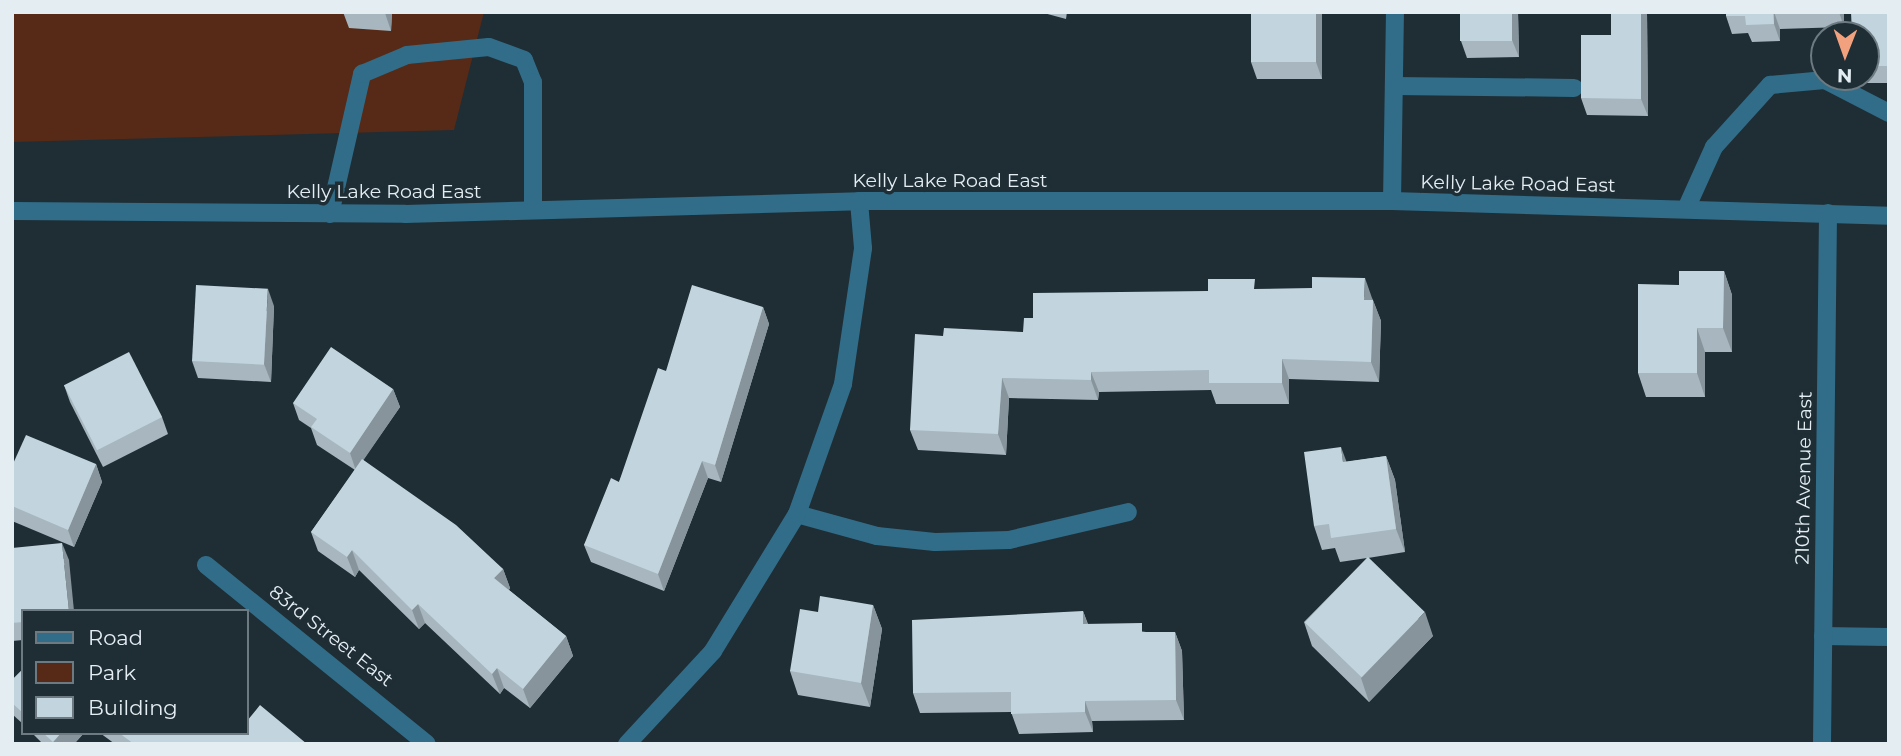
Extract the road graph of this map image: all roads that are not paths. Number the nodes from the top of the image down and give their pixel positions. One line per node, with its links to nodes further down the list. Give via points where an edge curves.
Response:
1 (1395, 12): 2 (street)
2 (1394, 86): 3 (street); 6 (street)
3 (1574, 88)
4 (1889, 113): 7 (street, via 1825,80 1770,85 1714,147)
5 (859, 201): 6 (street, Kelly Lake Road East); 9 (street, Kelly Lake Road East); 14 (street, via 863,248 848,360)
6 (1392, 201): 7 (street, Kelly Lake Road East)
7 (1686, 209): 10 (street, Kelly Lake Road East)
8 (12, 211): 11 (street, Kelly Lake Road East)
9 (533, 211): 11 (street, Kelly Lake Road East); 11 (street, via 533,82 524,60 489,47 407,55 362,74)
10 (1828, 213): 12 (street, Kelly Lake Road East); 16 (street, 210th Avenue East)
11 (330, 214)
12 (1889, 216)
13 (1128, 512): 14 (street, via 1009,541 934,542 877,536)
14 (797, 514): 19 (street, via 713,651)
15 (206, 565): 18 (street, 83rd Street East)
16 (1823, 636): 17 (street); 20 (street, 210th Avenue East)
17 (1889, 637)
18 (427, 744)
19 (627, 744)
20 (1822, 744)

